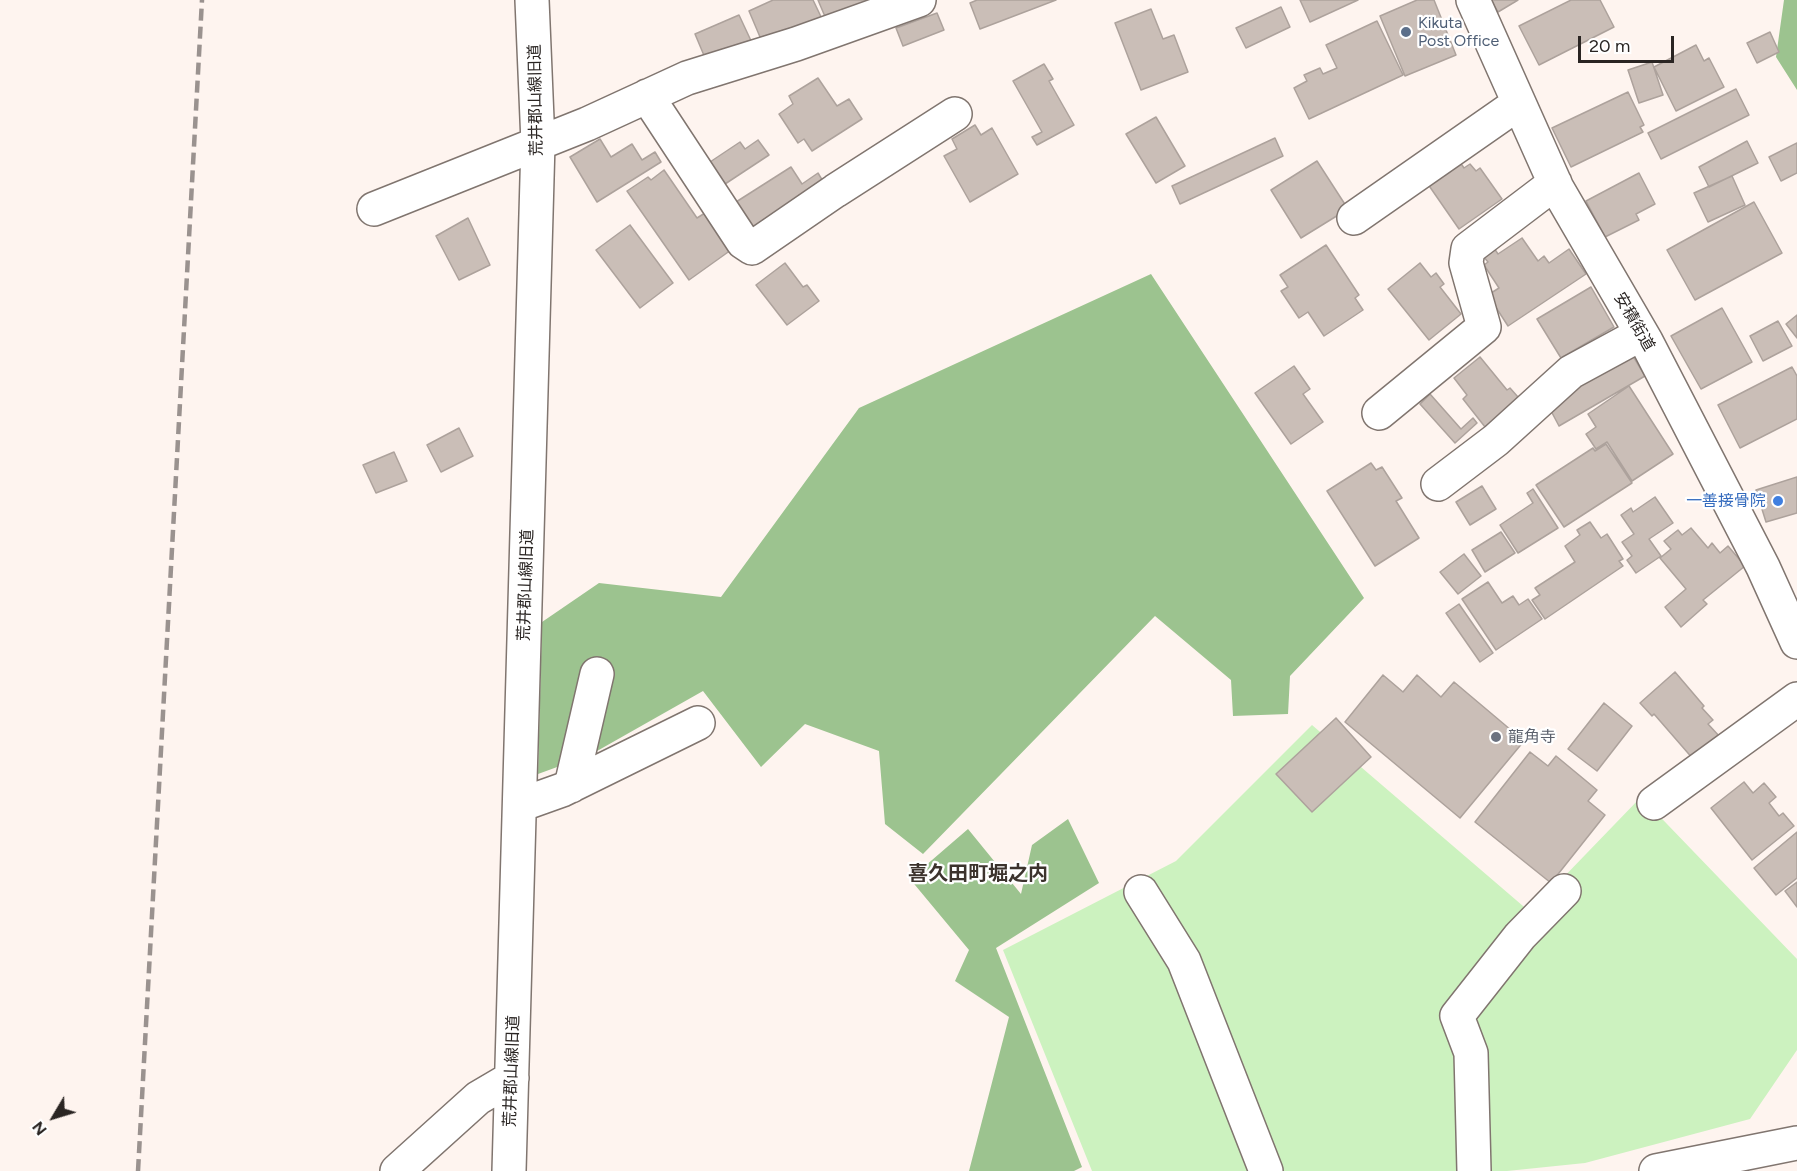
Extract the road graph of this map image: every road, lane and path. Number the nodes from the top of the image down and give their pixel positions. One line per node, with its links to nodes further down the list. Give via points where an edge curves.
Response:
1 (532, 0): 7 (street, 荒井郡山線旧道)
2 (919, 0): 4 (street, via 687,78)
3 (1473, 0): 5 (street, 安積街道)
4 (647, 96): 6 (street, via 743,242 752,248); 7 (street)
5 (1519, 103): 8 (street, 安積街道); 10 (street)
6 (956, 114)
7 (538, 143): 9 (street); 20 (street, 荒井郡山線旧道)
8 (1555, 183): 11 (street, 安積街道); 12 (street, via 1468,249 1466,263 1484,327)
9 (374, 209)
10 (1354, 218)
11 (1641, 334): 13 (street, via 1571,372 1496,440); 14 (street, 安積街道, via 1763,567)
12 (1379, 413)
13 (1438, 484)
14 (1797, 642)
15 (597, 674): 18 (street)
16 (1797, 699): 19 (street)
17 (698, 723): 18 (street)
18 (570, 786): 20 (street)
19 (1654, 803)
20 (520, 806): 23 (street, 荒井郡山線旧道)
21 (1564, 891): 28 (street, via 1520,936 1457,1016 1471,1053)
22 (1141, 892): 27 (street, via 1184,961)
23 (512, 1078): 25 (street, via 478,1098); 26 (street, 荒井郡山線旧道)
24 (1797, 1143): 29 (street)
25 (397, 1171)
26 (509, 1171)
27 (1266, 1171)
28 (1474, 1171)
29 (1656, 1171)

